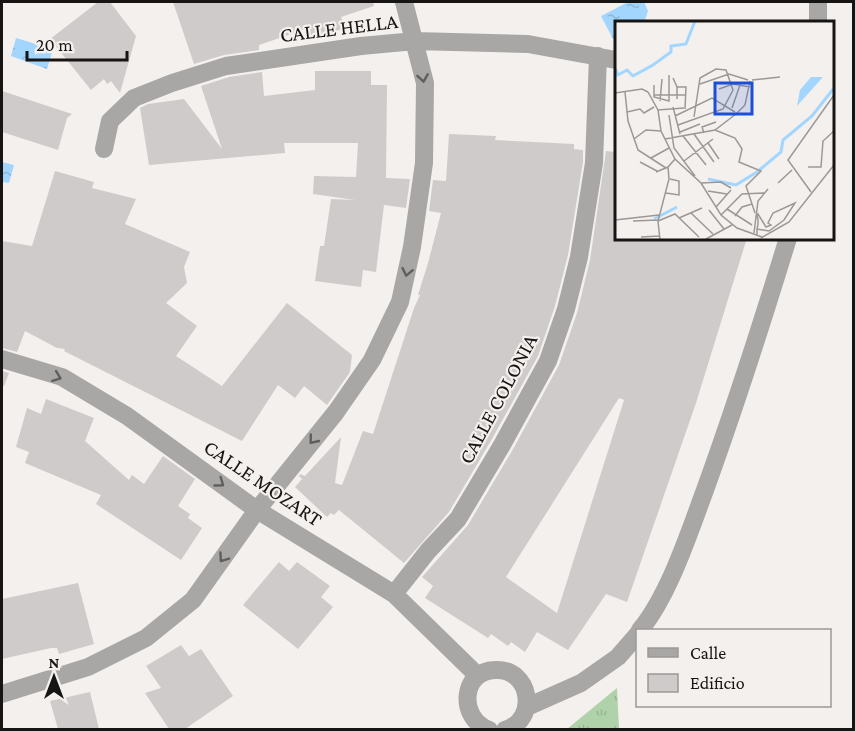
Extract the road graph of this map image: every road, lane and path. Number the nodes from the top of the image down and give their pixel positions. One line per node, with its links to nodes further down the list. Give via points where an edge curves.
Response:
1 (404, 2): 4 (street)
2 (818, 2): 3 (street)
3 (818, 21)
4 (416, 41): 5 (street, CALLE HELLA, via 528,44); 7 (street, CALLE HELLA, via 226,66 172,82 134,98 110,121); 10 (street, one-way to 10, via 425,82 424,163 400,302 366,368 336,412)
5 (598, 56): 6 (street, CALLE HELLA); 11 (street, CALLE COLONIA, via 594,163 579,258 548,361 458,519)
6 (615, 60)
7 (104, 149)
8 (787, 240): 12 (street, via 745,378 693,521 673,572)
9 (2, 359): 10 (street, CALLE MOZART, one-way to 10, via 62,378 127,416)
10 (257, 510): 11 (street, CALLE MOZART); 15 (street, one-way to 15, via 193,600 146,638 88,667)
11 (394, 594): 14 (street, CALLE MOZART)
12 (641, 629)
13 (636, 636): 16 (street, via 618,657 581,682)
14 (478, 676): 16 (street, via 496,670 515,675 526,690); 17 (street, via 467,704 475,721)
15 (2, 694)
16 (527, 707): 18 (street, via 518,722)
17 (489, 729)
18 (505, 729)

